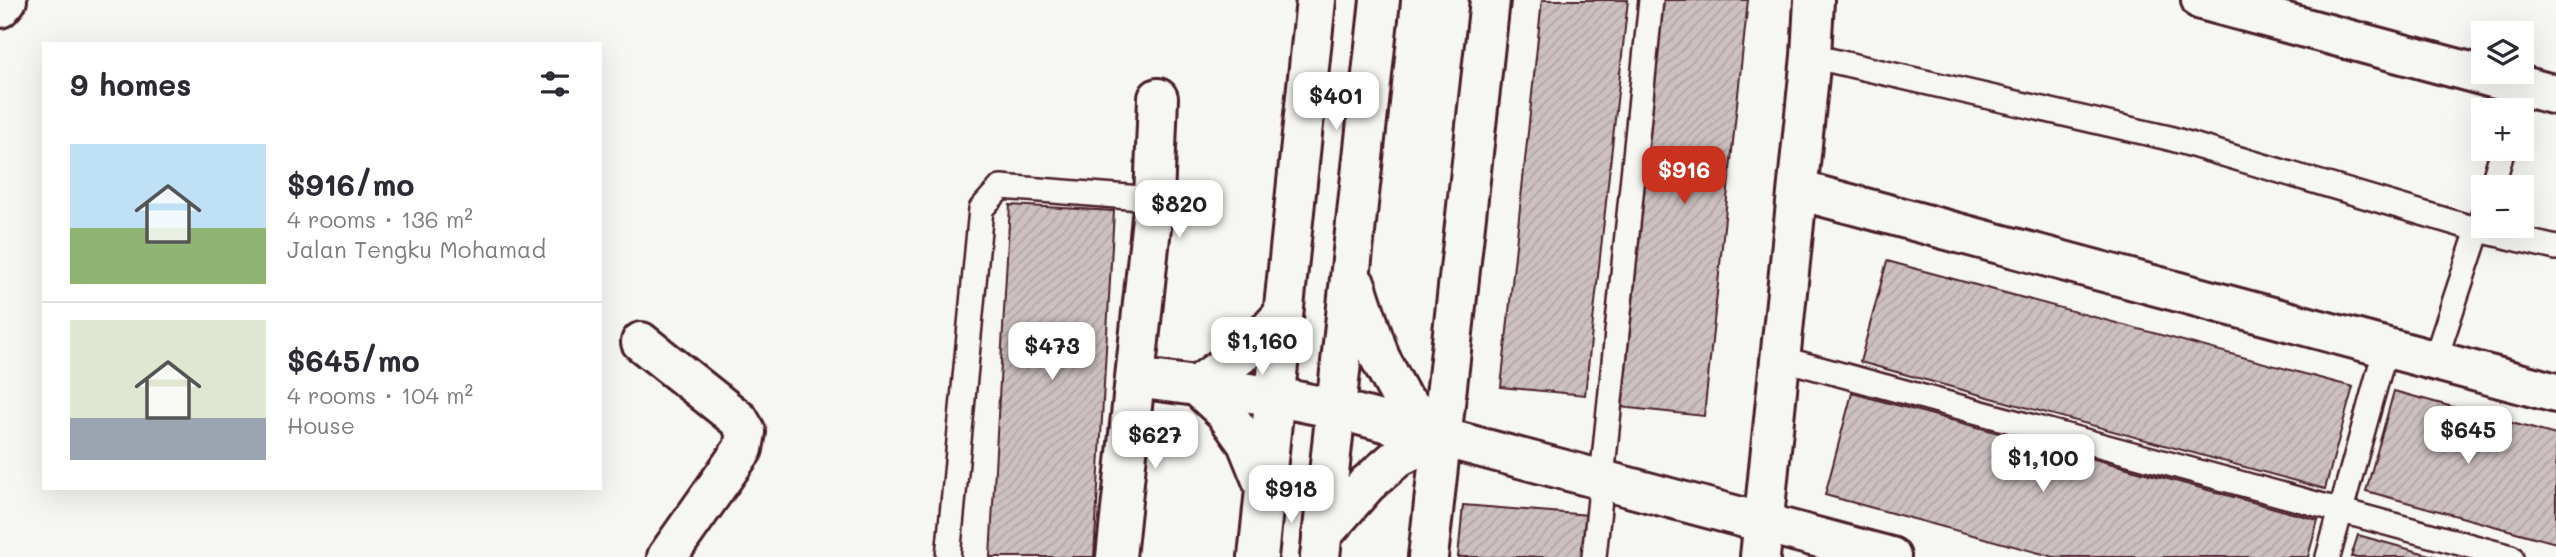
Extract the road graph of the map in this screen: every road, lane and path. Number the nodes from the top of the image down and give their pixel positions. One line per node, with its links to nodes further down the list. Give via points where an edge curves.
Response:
1 (7, 0): 8 (street)
2 (1316, 0): 19 (street)
3 (1380, 0): 18 (street)
4 (1490, 0): 29 (street)
5 (1651, 0): 30 (lane)
6 (1814, 0): 9 (street)
7 (2201, 0): 10 (street)
8 (0, 8)
9 (1811, 56): 12 (street); 14 (lane, via 2169,138)
10 (2531, 97)
11 (1158, 98): 13 (street)
12 (1798, 190): 21 (street); 22 (street)
13 (1154, 199): 24 (street); 36 (lane, via 1000,187 981,209)
14 (2471, 220)
15 (2476, 238): 23 (lane)
16 (2526, 238): 17 (lane)
17 (2556, 248)
18 (1351, 270): 28 (street); 29 (street, via 1380,358 1396,388)
19 (1282, 316): 25 (street, via 1258,342); 27 (street)
20 (641, 342): 35 (street, via 739,420 746,432 743,449)
21 (2386, 346): 23 (street); 32 (lane)
22 (1780, 359): 32 (lane); 33 (street)
23 (2435, 360): 26 (street)
24 (1135, 378): 25 (street); 37 (street)
25 (1197, 386): 27 (street); 31 (street, via 1224,411 1247,443)
26 (2556, 393)
27 (1273, 396): 28 (street); 31 (street)
28 (1336, 409): 29 (street); 34 (street)
29 (1441, 435): 30 (street); 34 (street, via 1398,457 1367,484); 39 (street)
30 (1601, 478): 33 (street); 40 (lane)
31 (1265, 487): 38 (street)
32 (2341, 512): 42 (lane); 43 (lane)
33 (1761, 540): 41 (street)
34 (1321, 546)
35 (667, 557)
36 (948, 557)
37 (1116, 557)
38 (1258, 557)
39 (1428, 557)
40 (1594, 557)
41 (1891, 557)
42 (2328, 557)
43 (2511, 557)

